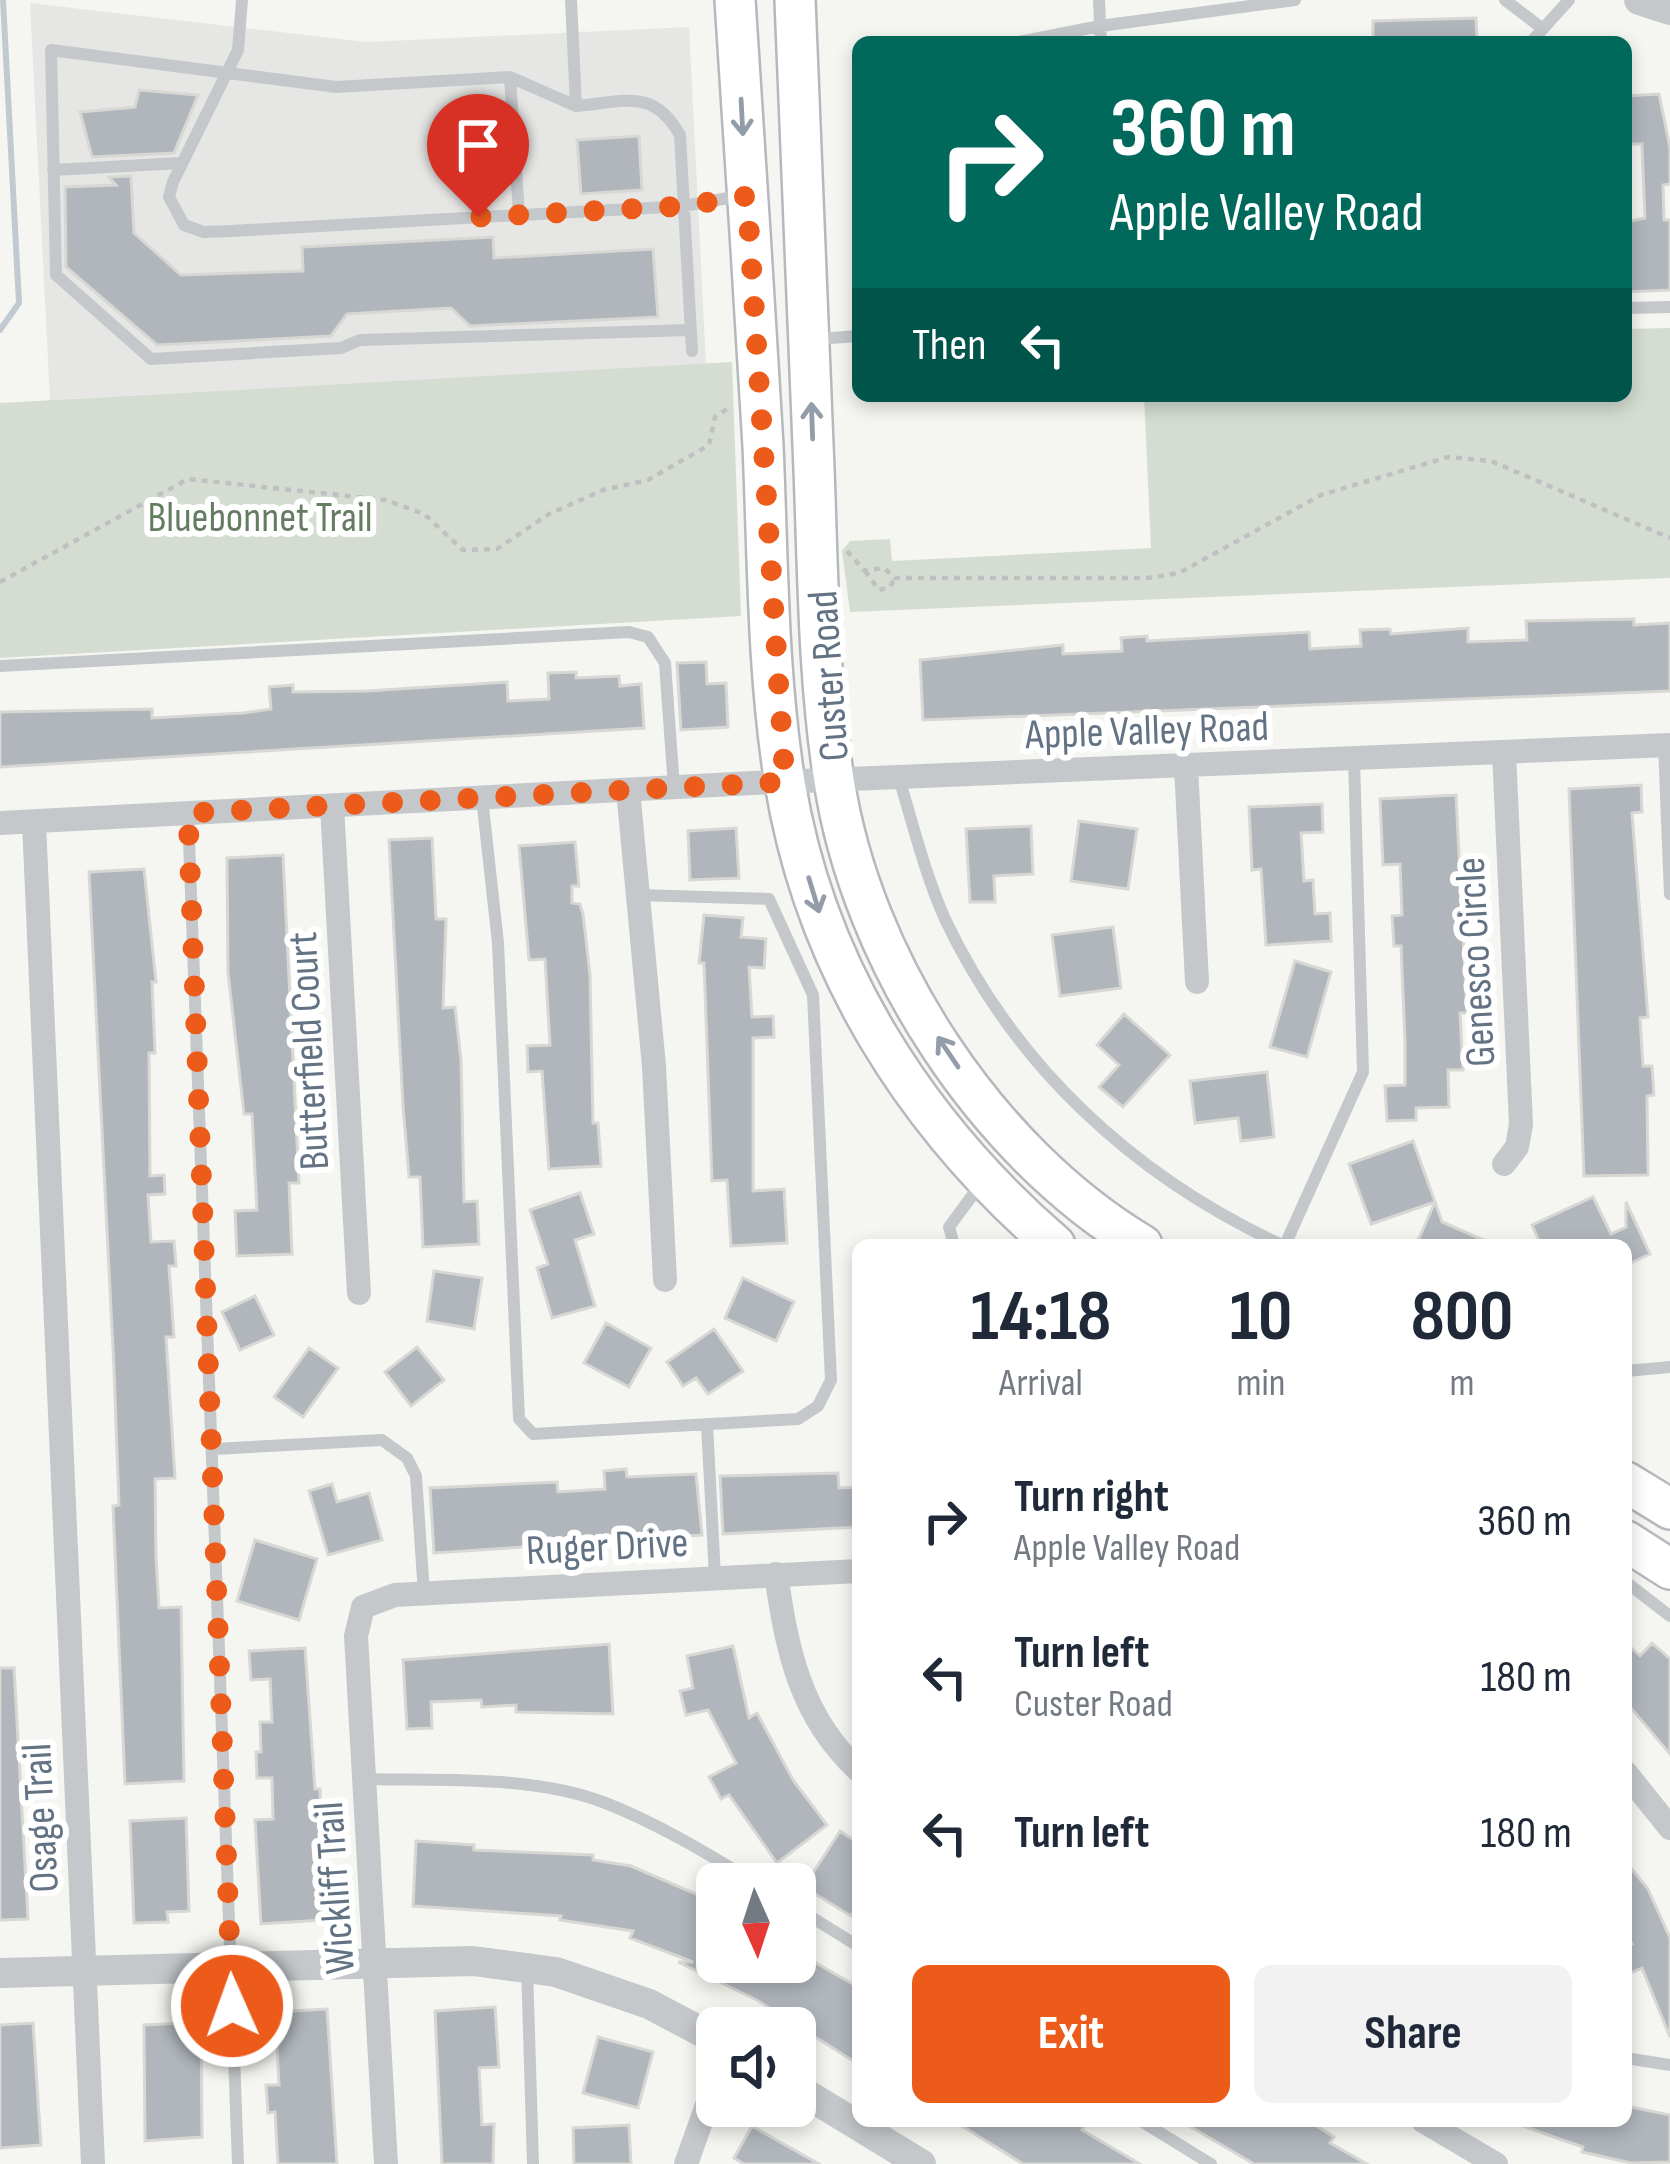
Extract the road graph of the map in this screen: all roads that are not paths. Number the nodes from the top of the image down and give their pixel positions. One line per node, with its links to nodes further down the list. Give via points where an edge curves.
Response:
1 (242, 0): 17 (lane, via 238,50)
2 (571, 0): 19 (lane)
3 (735, 0): 22 (main road, Custer Road, one-way to 22)
4 (795, 0): 29 (main road, Custer Road)
5 (1100, 0): 12 (lane)
6 (1294, 0): 10 (lane)
7 (1505, 0): 13 (lane)
8 (1569, 0): 13 (lane)
9 (1639, 0): 11 (street)
10 (1268, 2): 12 (lane)
11 (1670, 10)
12 (1100, 26): 14 (lane); 15 (lane)
13 (1544, 28): 16 (lane)
14 (1059, 36)
15 (1101, 36)
16 (1537, 36)
17 (227, 70): 18 (lane, via 336,87); 20 (lane); 21 (lane, via 51,50)
18 (510, 77): 19 (lane); 24 (lane)
19 (576, 106): 23 (lane, via 650,100 667,113 680,135)
20 (180, 164): 21 (lane); 24 (lane, via 170,197 175,214 204,232)
21 (52, 170): 27 (lane, via 56,275 152,359 341,348 360,340)
22 (747, 196): 23 (lane); 30 (main road, Custer Road)
23 (684, 206): 24 (lane); 27 (lane)
24 (520, 215)
25 (1670, 307): 26 (lane)
26 (1632, 308)
27 (691, 330): 31 (lane)
28 (852, 336): 29 (lane)
29 (808, 339): 30 (main road); 38 (main road, Custer Road, one-way to 29)
30 (756, 344): 39 (main road, Custer Road)
31 (692, 351)
32 (0, 666): 40 (lane, via 629,632 648,637 665,663)
33 (1667, 746): 34 (street, Apple Valley Road); 47 (lane)
34 (1504, 752): 35 (street, Apple Valley Road); 51 (street, Genesco Circle, via 1521,1124)
35 (1354, 759): 36 (street, Apple Valley Road); 57 (lane, via 1363,1072)
36 (1186, 766): 37 (street, Apple Valley Road); 49 (street)
37 (899, 778): 38 (street, Apple Valley Road); 56 (lane, via 945,917 1021,1044 1107,1136 1179,1192)
38 (834, 781): 39 (street, Apple Valley Road); 50 (main road, Custer Road, one-way to 38, via 950,1056 890,952 859,877)
39 (785, 782): 40 (street, Apple Valley Road); 52 (main road, Custer Road, one-way to 52, via 824,927 854,996 909,1089)
40 (674, 788): 41 (street, Apple Valley Road)
41 (628, 790): 42 (street, Apple Valley Road); 48 (street)
42 (482, 798): 43 (street, Apple Valley Road); 62 (lane, via 498,943 519,1419 533,1434)
43 (332, 806): 44 (street, Apple Valley Road); 59 (street, Butterfield Court)
44 (188, 813): 45 (street, Apple Valley Road); 63 (lane)
45 (34, 821): 46 (street, Apple Valley Road); 85 (street, Osage Trail)
46 (0, 824)
47 (1670, 894)
48 (638, 895): 58 (street); 62 (lane, via 769,899 813,995 831,1380 818,1406 798,1419)
49 (1197, 982)
50 (1019, 1144): 52 (main road); 55 (main road, Custer Road)
51 (1504, 1164)
52 (984, 1180): 53 (lane, via 949,1227); 54 (main road, Custer Road)
53 (952, 1239)
54 (1048, 1239)
55 (1133, 1239)
56 (1272, 1239)
57 (1287, 1239)
58 (665, 1280)
59 (359, 1293)
60 (1670, 1367): 61 (lane)
61 (1632, 1370)
62 (706, 1424): 70 (lane)
63 (214, 1449): 72 (lane, via 382,1440 416,1476); 83 (lane)
64 (1632, 1484): 65 (main road)
65 (1667, 1499)
66 (1632, 1545): 67 (main road)
67 (1670, 1569)
68 (852, 1571): 69 (street, Ruger Drive)
69 (776, 1574): 70 (street, Ruger Drive); 75 (street, via 798,1684 831,1745)
70 (715, 1577): 72 (street, Ruger Drive)
71 (1632, 1587): 74 (lane)
72 (424, 1595): 73 (street, Ruger Drive, via 382,1597)
73 (363, 1607): 76 (street, Wickliff Trail, via 356,1636)
74 (1670, 1616)
75 (852, 1764)
76 (365, 1780): 79 (lane, via 487,1782 599,1801); 82 (street, Wickliff Trail)
77 (1632, 1780): 78 (street)
78 (1670, 1828)
79 (723, 1863)
80 (816, 1920): 81 (lane)
81 (852, 1942)
82 (378, 1962): 83 (street); 84 (street); 98 (street, Wickliff Trail)
83 (230, 1966): 85 (street); 97 (lane)
84 (527, 1966): 87 (street, via 620,1993); 99 (lane)
85 (85, 1970): 86 (street); 96 (street, Osage Trail)
86 (0, 1973)
87 (696, 2030)
88 (1632, 2059): 89 (lane)
89 (1670, 2066)
90 (816, 2100): 91 (street)
91 (852, 2122)
92 (699, 2127): 100 (street)
93 (860, 2127): 101 (street)
94 (1151, 2127): 102 (lane)
95 (1433, 2127): 103 (street)
96 (92, 2164)
97 (238, 2164)
98 (386, 2164)
99 (533, 2164)
100 (686, 2164)
101 (921, 2164)
102 (1211, 2164)
103 (1496, 2164)

